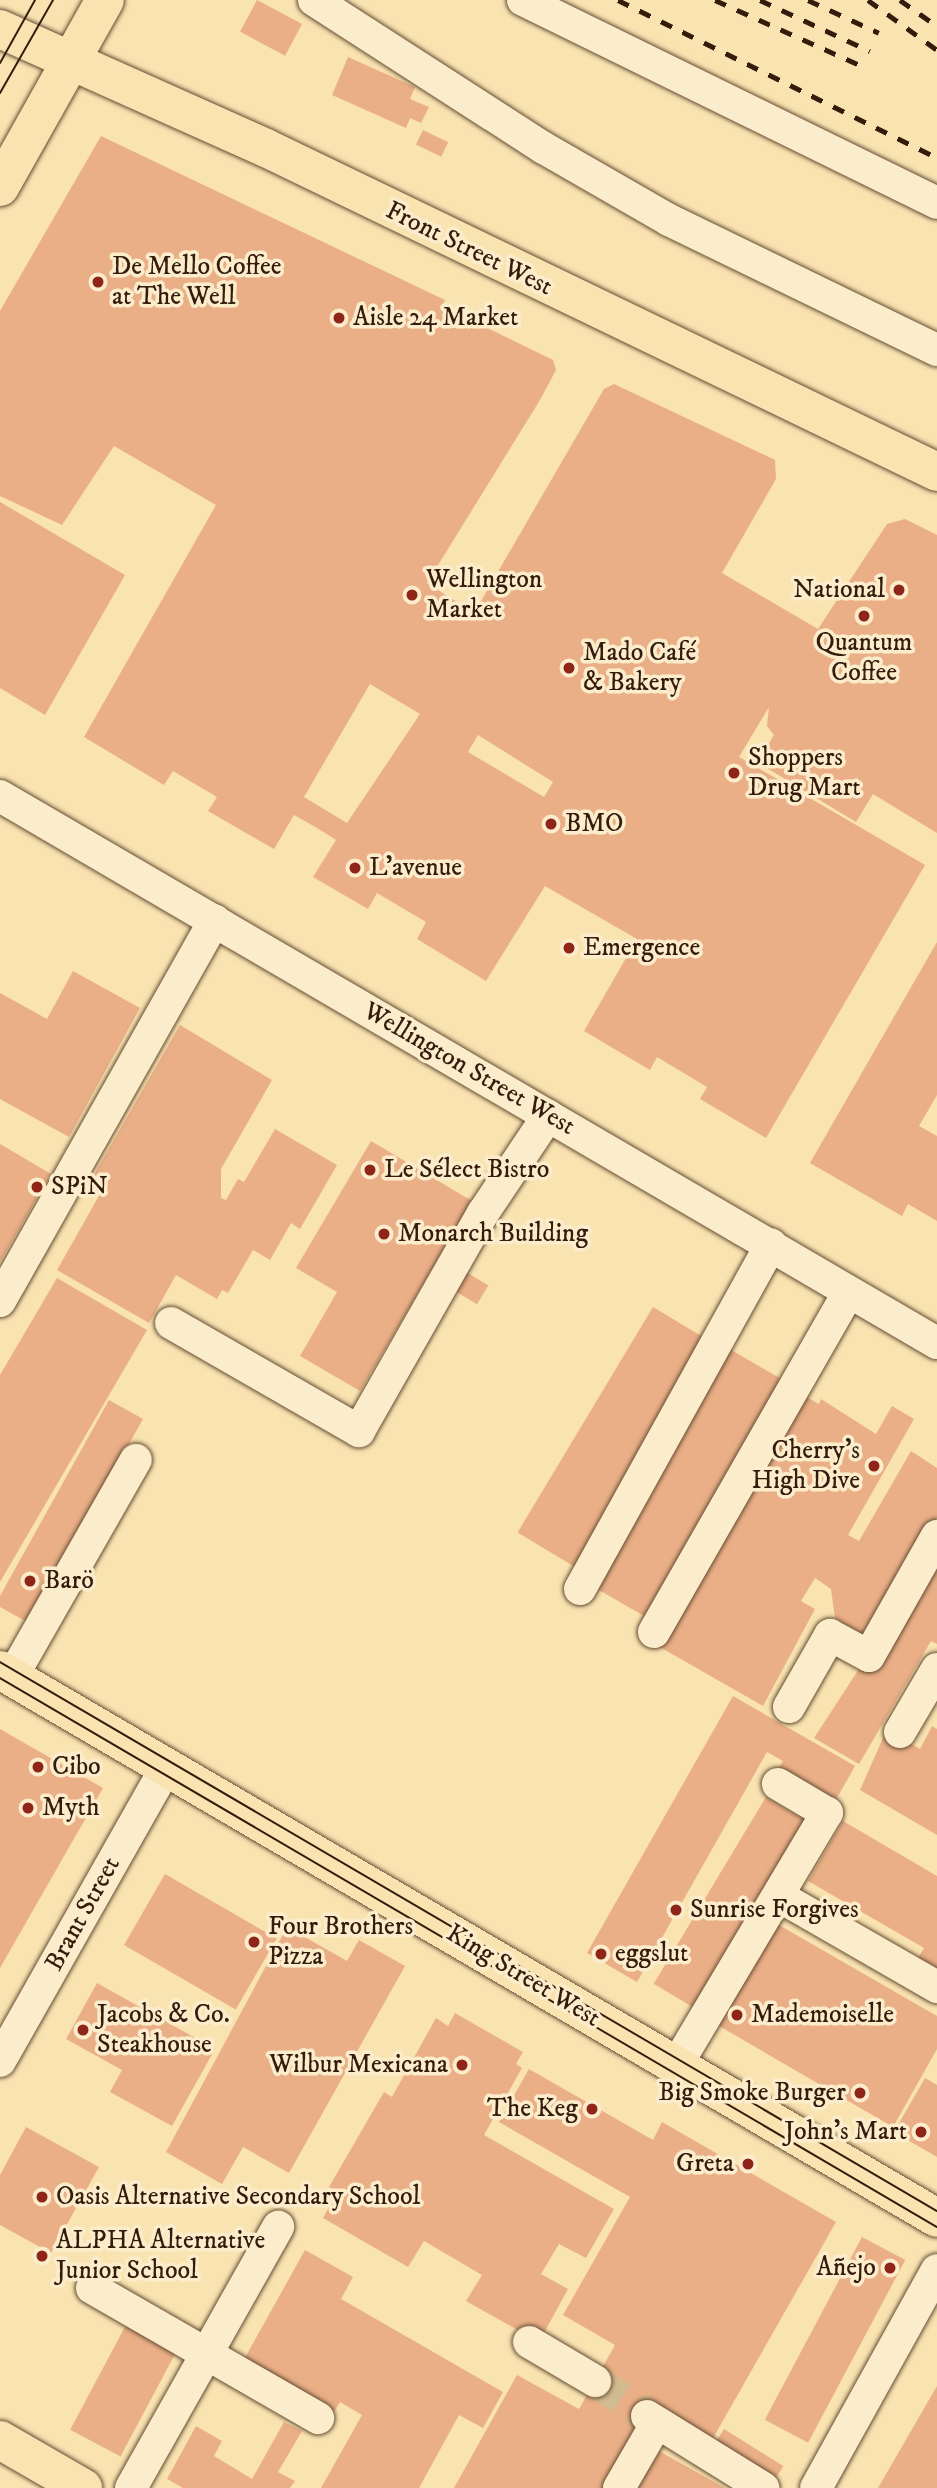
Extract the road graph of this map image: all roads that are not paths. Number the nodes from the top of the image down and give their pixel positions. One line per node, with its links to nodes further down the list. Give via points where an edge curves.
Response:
1 (105, 0): 5 (main road)
2 (314, 0): 8 (street, via 512,129 669,220)
3 (523, 0): 7 (street)
4 (0, 29): 5 (main road, Front Street West)
5 (70, 61): 6 (main road); 9 (main road, Front Street West, via 266,148)
6 (0, 187)
7 (937, 203)
8 (937, 349)
9 (937, 472)
10 (0, 796): 11 (street, Wellington Street West)
11 (215, 920): 12 (street, Wellington Street West); 15 (street)
12 (548, 1116): 13 (street, Wellington Street West); 16 (street, via 483,1213 359,1431)
13 (771, 1244): 14 (street, Wellington Street West); 20 (street)
14 (848, 1293): 17 (street, Wellington Street West); 21 (street)
15 (0, 1301)
16 (171, 1324)
17 (935, 1337)
18 (136, 1460): 23 (street)
19 (937, 1536): 24 (street, via 869,1656 830,1636)
20 (580, 1589)
21 (654, 1632)
22 (937, 1670): 25 (street)
23 (6, 1673): 26 (main road, King Street West)
24 (789, 1707)
25 (900, 1732)
26 (166, 1767): 30 (street, Brant Street); 32 (main road, King Street West)
27 (778, 1784): 32 (street, via 827,1813)
28 (789, 1902): 29 (street)
29 (937, 1987)
30 (12, 2013): 31 (street, Brant Street)
31 (0, 2061)
32 (676, 2066): 33 (main road, King Street West)
33 (937, 2218)
34 (278, 2227): 38 (street)
35 (937, 2270): 46 (street)
36 (92, 2288): 38 (street)
37 (529, 2342): 39 (street)
38 (208, 2353): 40 (street); 43 (street)
39 (595, 2381)
40 (318, 2418)
41 (0, 2440): 42 (main road)
42 (83, 2488)
43 (131, 2488)
44 (619, 2488): 45 (street, via 651,2421)
45 (763, 2488)
46 (816, 2488)

